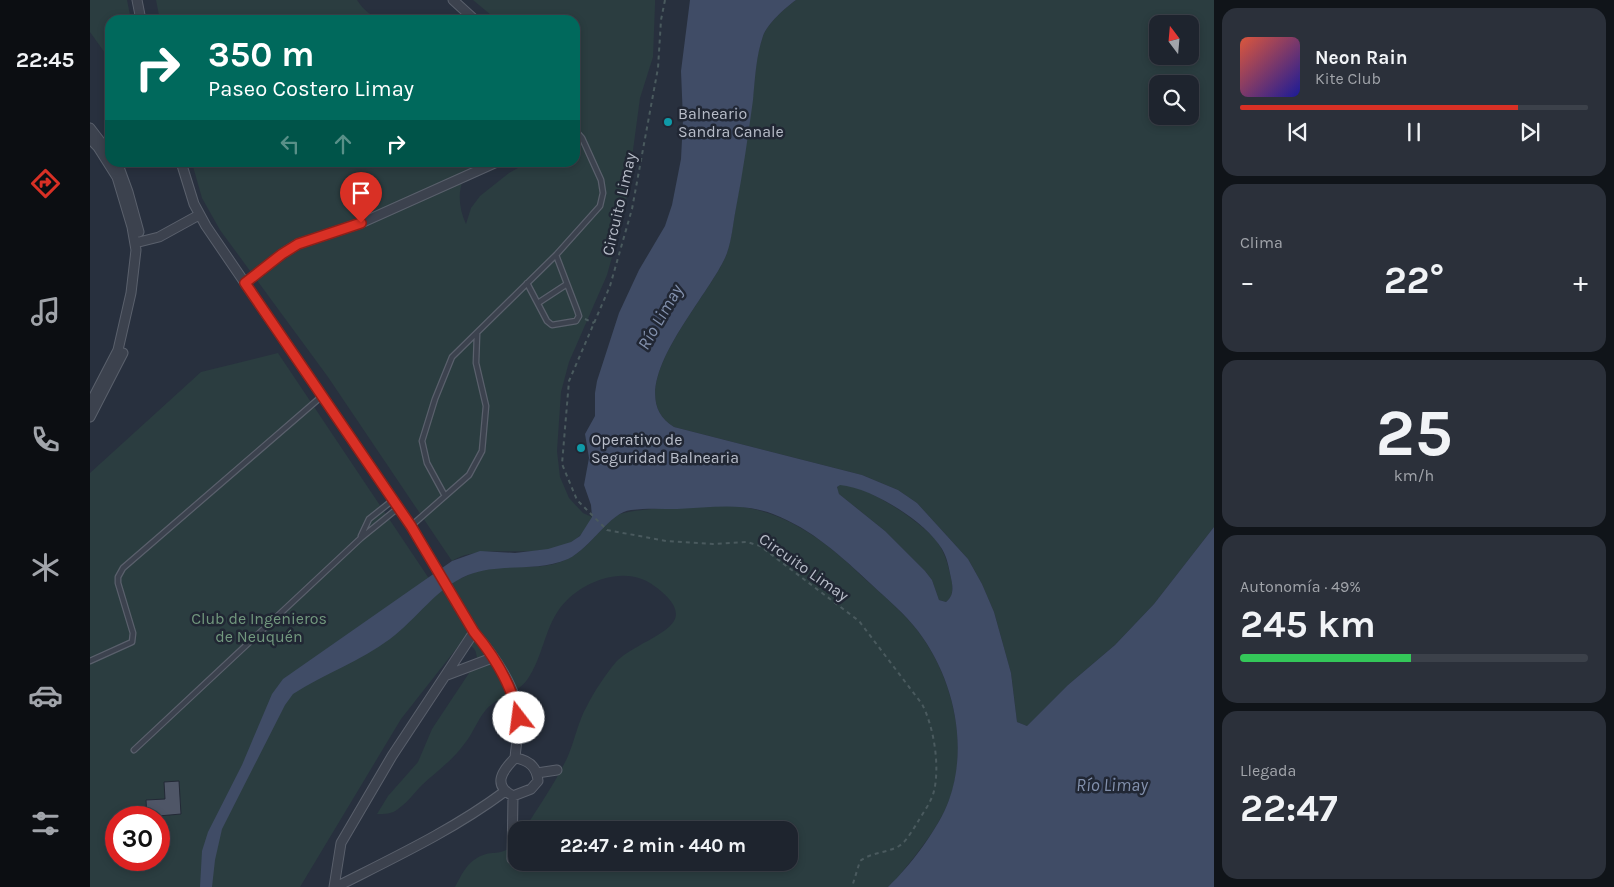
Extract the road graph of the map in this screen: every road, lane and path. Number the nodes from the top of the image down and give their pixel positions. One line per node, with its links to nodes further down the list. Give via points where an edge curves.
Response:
1 (137, 0): 4 (street)
2 (453, 0): 5 (street)
3 (665, 0): 23 (path, Circuito Limay, via 658,68 632,209 614,276)
4 (140, 15)
5 (470, 15)
6 (90, 128): 9 (street)
7 (580, 136): 17 (lane, via 604,193 600,206)
8 (90, 139): 10 (street)
9 (105, 148)
10 (105, 159)
11 (110, 167): 16 (street)
12 (118, 167): 16 (street, via 128,192)
13 (184, 167): 15 (street)
14 (486, 167): 18 (street, via 361,223 298,244)
15 (199, 215): 16 (street, via 159,237); 18 (street)
16 (138, 242): 26 (street, via 120,341); 27 (street, via 138,282 124,350)
17 (556, 255): 19 (lane); 20 (lane)
18 (245, 283): 25 (street)
19 (527, 284): 21 (lane); 24 (lane)
20 (566, 284): 21 (lane); 22 (lane)
21 (538, 303): 22 (lane, via 552,325 576,321)
22 (579, 316): 23 (path)
23 (594, 323): 43 (path, Circuito Limay, via 569,381 561,458 573,493 592,516 604,528 666,541 747,542 760,546 859,621 922,704 935,763 932,798 904,841 860,861)
24 (476, 334): 28 (lane, via 476,363 486,406 482,451 469,475); 28 (lane, via 452,357 422,441 427,464)
25 (322, 396): 29 (street); 34 (lane, via 123,568 118,583 133,634 132,642)
26 (90, 404)
27 (90, 417)
28 (445, 496): 30 (lane)
29 (396, 504): 30 (street); 31 (lane); 31 (lane, via 369,519)
30 (411, 526): 32 (street)
31 (361, 538): 36 (lane)
32 (474, 632): 33 (street); 35 (street)
33 (492, 658): 35 (street); 37 (street, via 515,699 519,718)
34 (90, 661)
35 (447, 675): 42 (street, via 392,756 341,843)
36 (134, 750)
37 (515, 758): 39 (street, via 533,765); 40 (street, via 504,769 501,779 501,786)
38 (557, 770): 39 (street)
39 (537, 773): 40 (street, via 538,781 531,789)
40 (509, 794): 41 (street); 42 (street)
41 (510, 821)
42 (335, 887)
43 (852, 887)

